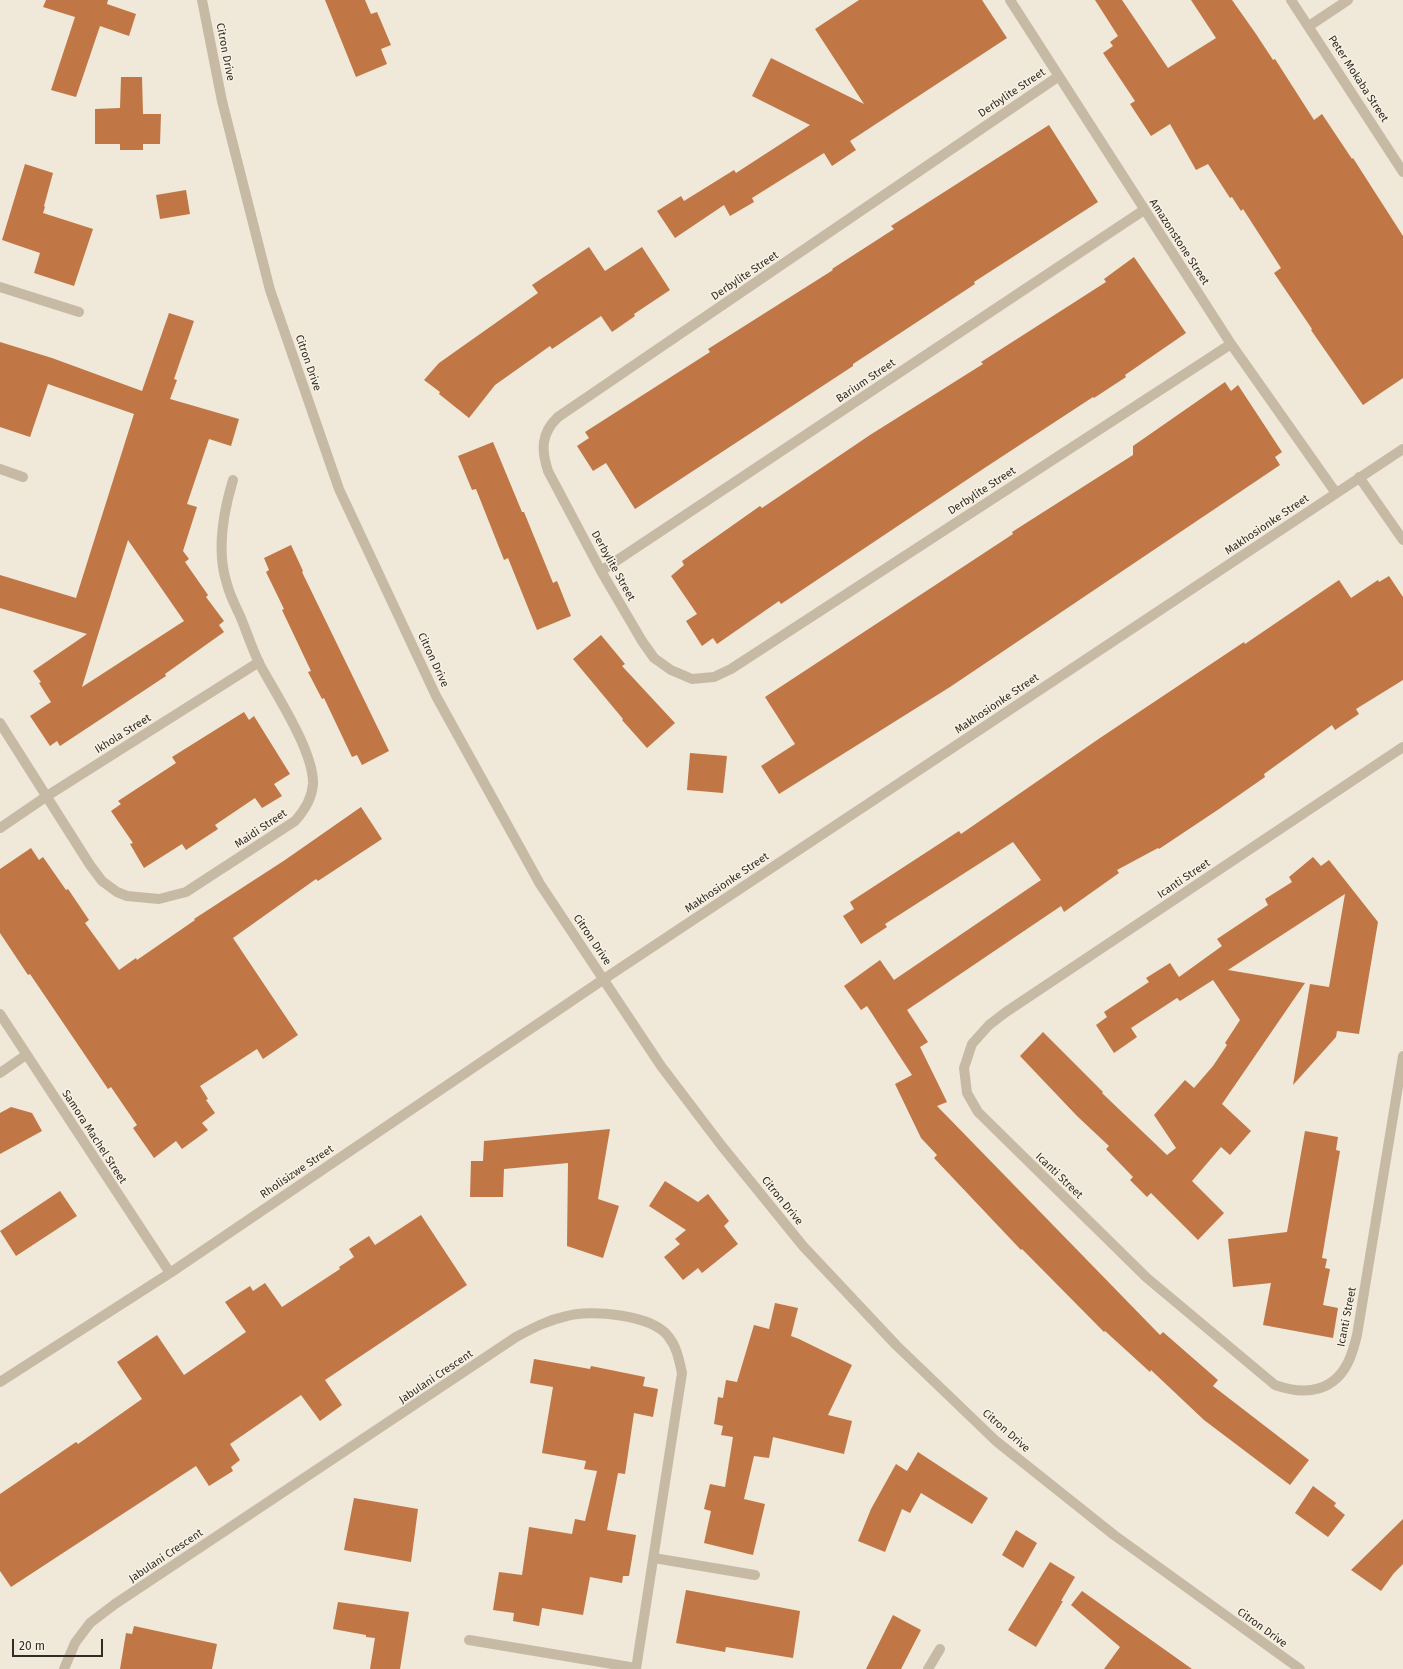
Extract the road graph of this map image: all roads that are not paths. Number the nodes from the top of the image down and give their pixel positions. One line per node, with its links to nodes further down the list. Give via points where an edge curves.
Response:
1 (202, 0): 25 (street, Citron Drive, via 222,101 270,290 339,488 436,696 540,884)
2 (1010, 0): 6 (street, Amazonstone Street)
3 (1291, 0): 5 (street, Peter Mokaba Street)
4 (1348, 0): 5 (street)
5 (1309, 26): 7 (street, Peter Mokaba Street)
6 (1059, 76): 8 (street, Amazonstone Street); 19 (street, Derbylite Street, via 551,424 545,435 544,445 548,471)
7 (1403, 172)
8 (1144, 210): 11 (street, Amazonstone Street); 19 (street, Barium Street)
9 (0, 287): 10 (street)
10 (79, 312)
11 (1231, 344): 17 (street, Amazonstone Street); 19 (street, Derbylite Street, via 714,677 692,679 671,670 654,658)
12 (1403, 449): 15 (street, Makhosionke Street)
13 (0, 469): 14 (street)
14 (23, 477)
15 (1359, 477): 17 (street, Makhosionke Street); 18 (street)
16 (233, 480): 20 (street, Maidi Street, via 226,502 222,529 222,558 226,584)
17 (1336, 493): 25 (street, Makhosionke Street)
18 (1403, 540)
19 (601, 571)
20 (259, 662): 23 (street, Ikhola Street); 23 (street, Maidi Street, via 306,750 313,783 311,796 295,821 186,892 159,899 127,896 117,892 98,876)
21 (0, 723): 23 (street, Maidi Street)
22 (1403, 747): 28 (street, Icanti Street, via 1006,1012 989,1025 972,1044 964,1068 967,1093 978,1112 1147,1278 1275,1385 1307,1392 1323,1388 1341,1374 1350,1359 1357,1335)
23 (47, 796): 24 (street, Ikhola Street)
24 (0, 828)
25 (604, 979): 30 (street, Rholisizwe Street); 39 (street, Citron Drive, via 661,1066 721,1145 803,1246 896,1345 1002,1446 1114,1535)
26 (0, 1014): 27 (street, Samora Machel Street)
27 (26, 1055): 29 (street); 30 (street, Samora Machel Street)
28 (1403, 1056)
29 (0, 1072)
30 (170, 1273): 31 (street, Rholisizwe Street)
31 (0, 1382)
32 (654, 1558): 33 (street); 36 (street, Jabulani Crescent); 37 (street, Jabulani Crescent, via 682,1373 677,1350 668,1335 647,1321 600,1313 568,1315 541,1324 516,1337 115,1604 90,1623 75,1643)
33 (755, 1575)
34 (469, 1640): 36 (street, Jabulani Crescent)
35 (940, 1649): 38 (street)
36 (636, 1668)
37 (64, 1669)
38 (928, 1669)
39 (1300, 1669)

